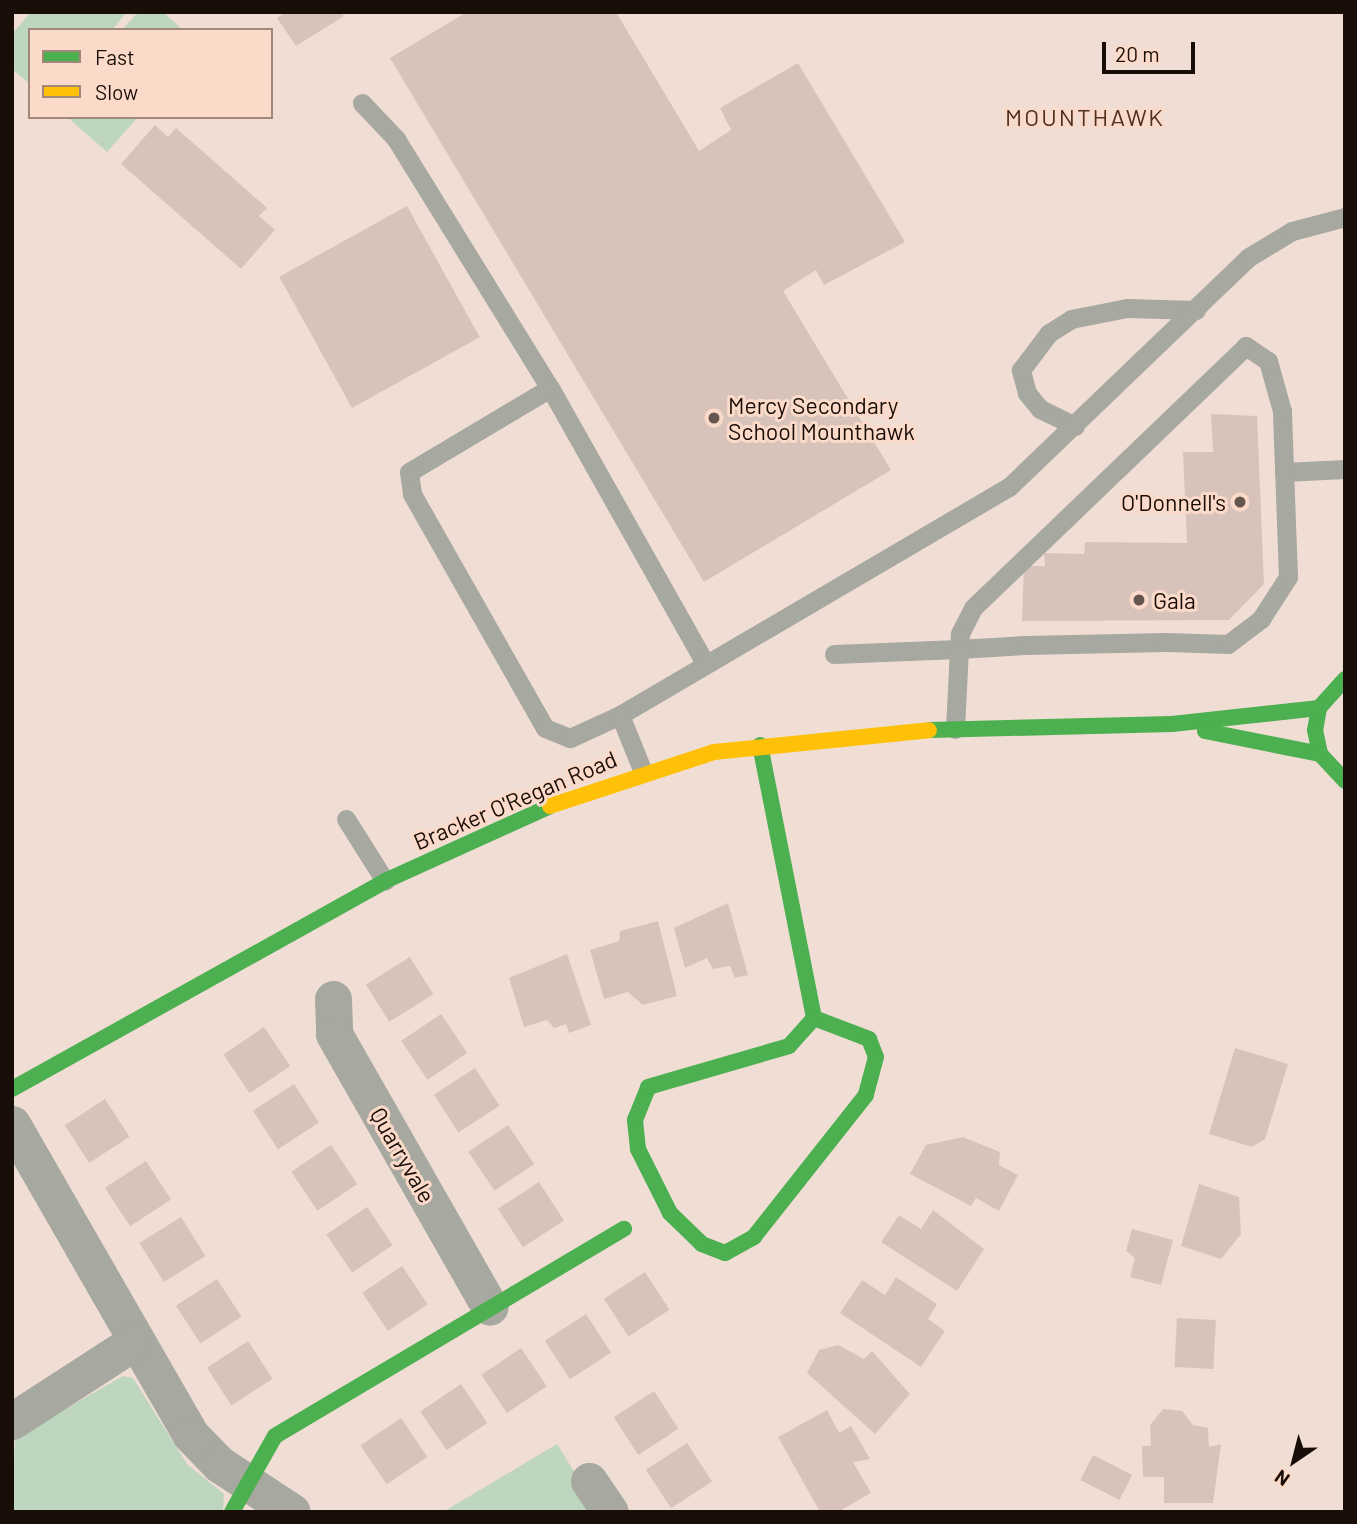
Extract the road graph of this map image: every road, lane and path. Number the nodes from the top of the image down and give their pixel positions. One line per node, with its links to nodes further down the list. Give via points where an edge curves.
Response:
1 (362, 103): 4 (lane, via 396,139)
2 (1345, 217): 3 (lane, via 1269,242)
3 (1196, 310): 5 (lane); 5 (lane, via 1127,308 1071,318 1049,333 1021,370 1024,382 1040,409)
4 (550, 388): 10 (lane); 13 (lane, via 416,464 407,478 545,727 570,738)
5 (1074, 426): 10 (lane, via 1009,487)
6 (1345, 469): 7 (lane)
7 (1284, 472): 8 (lane, via 1288,576 1261,619 1228,644); 8 (lane, via 1282,411 1268,362 1246,346 973,608)
8 (959, 649): 9 (lane); 15 (lane)
9 (834, 654)
10 (705, 663): 13 (lane)
11 (1345, 679): 12 (main road)
12 (1319, 708): 14 (main road); 17 (main road)
13 (620, 715): 18 (lane)
14 (1172, 724): 15 (main road, Bracker O'Regan Road); 17 (main road)
15 (955, 729): 16 (main road, Bracker O'Regan Road)
16 (760, 745): 18 (main road, Bracker O'Regan Road); 23 (main road)
17 (1320, 754): 19 (main road)
18 (643, 772): 21 (main road, Bracker O'Regan Road, via 557,803)
19 (1345, 781)
20 (346, 819): 21 (lane)
21 (385, 881): 24 (main road, Bracker O'Regan Road)
22 (333, 999): 27 (street, Quarryvale, via 334,1034)
23 (814, 1018): 23 (main road, via 869,1039 876,1057 866,1095 754,1237 725,1253 702,1244 670,1213 638,1149 635,1120 648,1087 683,1072 789,1046)
24 (12, 1089)
25 (12, 1124): 28 (street)
26 (624, 1229): 27 (main road)
27 (490, 1307): 31 (main road, via 275,1436)
28 (134, 1342): 29 (street); 31 (street, via 190,1434)
29 (12, 1421)
30 (589, 1481): 33 (street)
31 (239, 1497): 32 (street)
32 (292, 1512)
33 (610, 1512)

